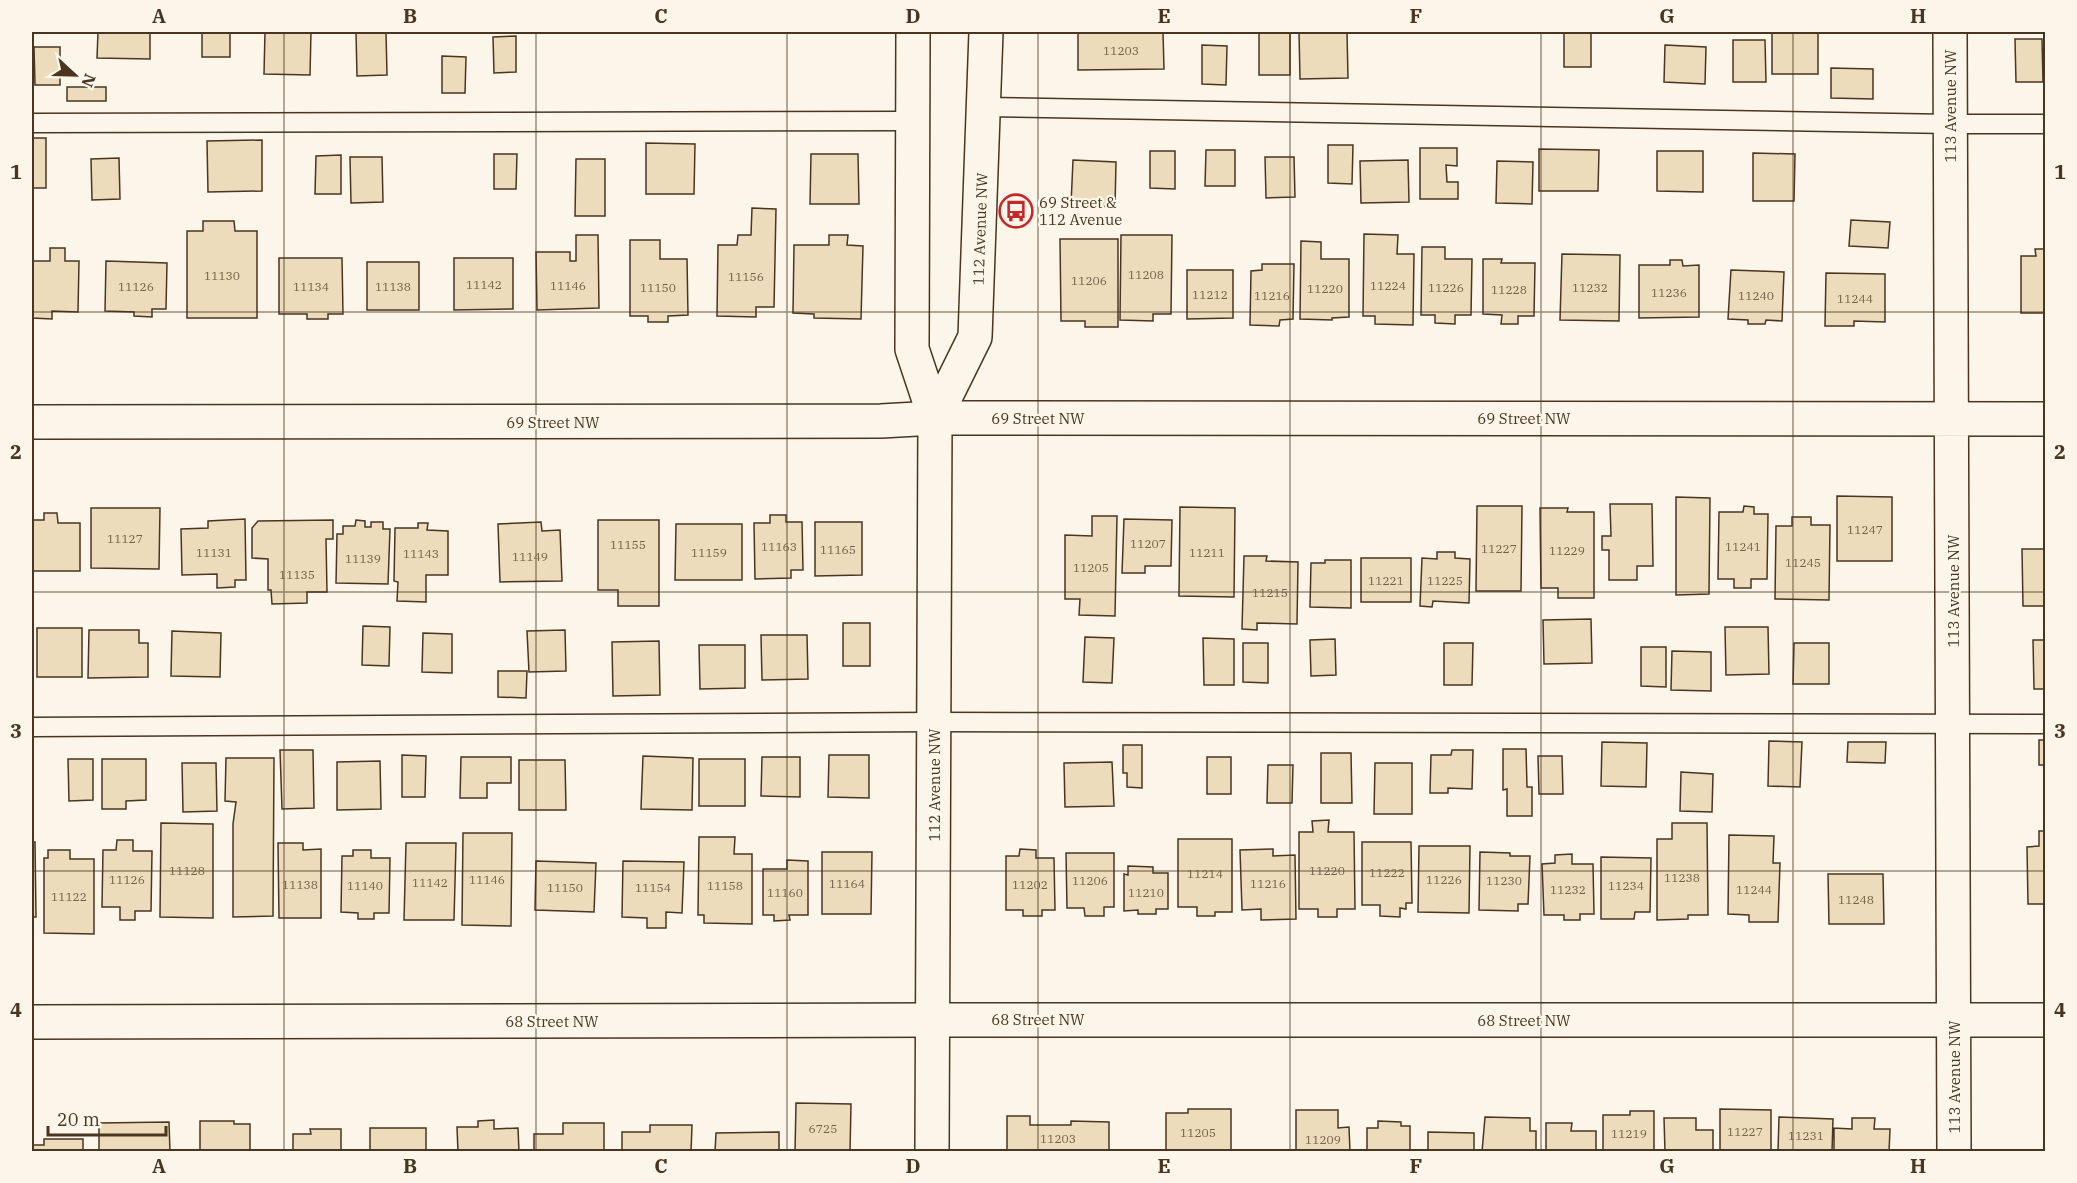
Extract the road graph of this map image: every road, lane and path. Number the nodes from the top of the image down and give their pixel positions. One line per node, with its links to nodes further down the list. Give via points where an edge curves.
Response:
1 (913, 32): 5 (street, 112 Avenue NW)
2 (986, 32): 4 (street, 112 Avenue NW)
3 (1950, 32): 7 (street, 113 Avenue NW)
4 (985, 107): 7 (lane); 9 (street, 112 Avenue NW, via 975,337)
5 (912, 121): 6 (lane); 9 (street, 112 Avenue NW, via 912,349)
6 (32, 123)
7 (1950, 124): 8 (lane); 10 (street, 113 Avenue NW)
8 (2046, 124)
9 (935, 418): 10 (street, 69 Street NW); 12 (street, 69 Street NW); 13 (street, 112 Avenue NW)
10 (1953, 419): 11 (street, 69 Street NW); 14 (street, 113 Avenue NW)
11 (2046, 419)
12 (32, 422)
13 (935, 722): 14 (lane); 16 (lane); 17 (street, 112 Avenue NW)
14 (1953, 724): 15 (lane); 18 (street, 113 Avenue NW)
15 (2046, 724)
16 (32, 727)
17 (934, 1020): 18 (street, 68 Street NW); 20 (street, 68 Street NW); 21 (street, 112 Avenue NW)
18 (1954, 1020): 19 (street, 68 Street NW); 22 (street, 113 Avenue NW)
19 (2046, 1020)
20 (32, 1022)
21 (932, 1152)
22 (1953, 1152)

